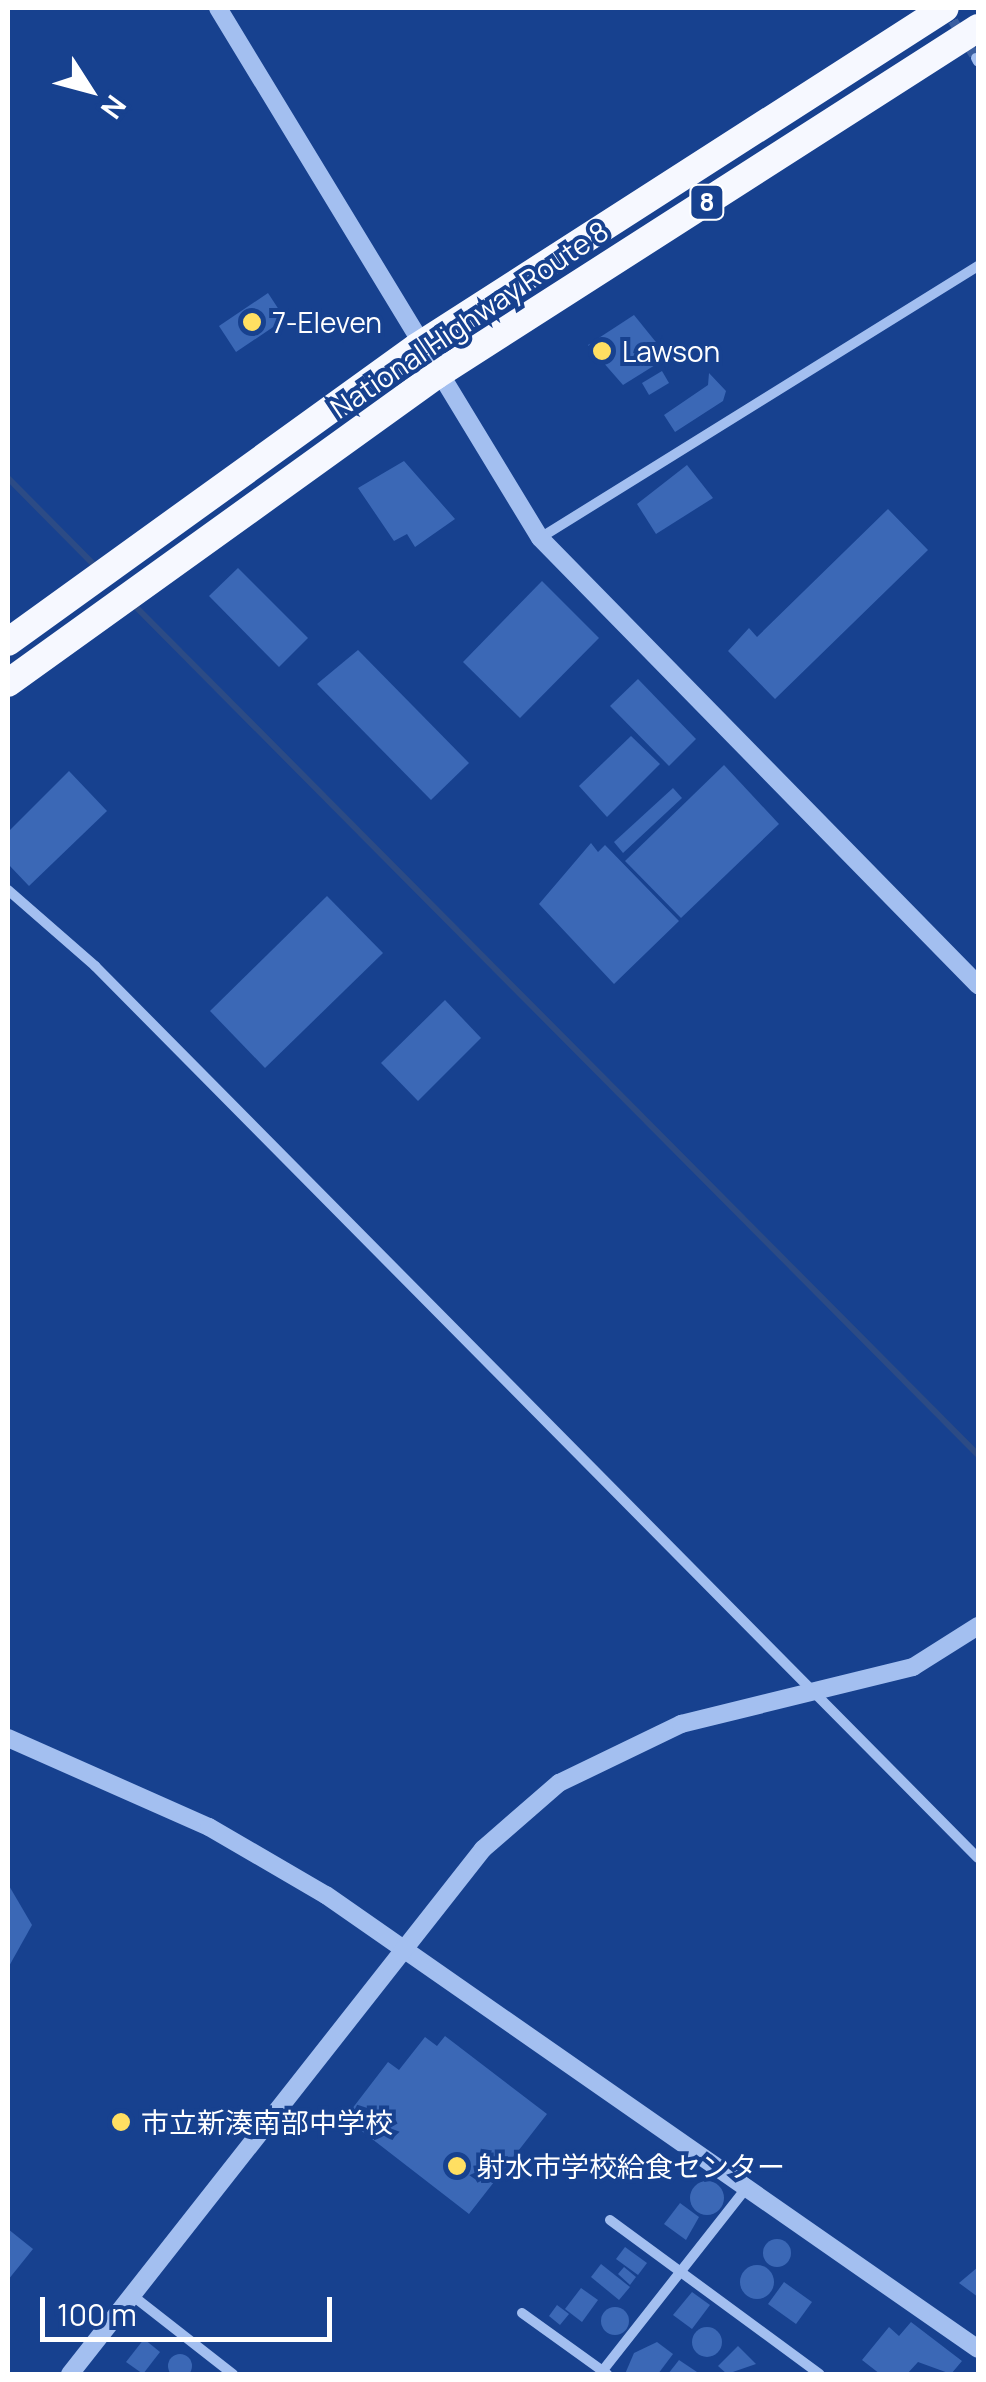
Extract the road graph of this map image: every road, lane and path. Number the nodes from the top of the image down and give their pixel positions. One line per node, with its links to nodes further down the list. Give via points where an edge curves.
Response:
1 (218, 8): 5 (street)
2 (945, 8): 5 (highway, National Highway Route 8 / 8)
3 (978, 28): 6 (highway, National Highway Route 8 / 8)
4 (978, 266): 7 (street)
5 (417, 347): 6 (street); 8 (highway, National Highway Route 8 / 8)
6 (435, 376): 7 (street); 9 (highway, National Highway Route 8 / 8)
7 (540, 538): 11 (street)
8 (19, 634)
9 (8, 683)
10 (8, 890): 13 (street, via 95,966)
11 (978, 986)
12 (978, 1626): 13 (street, via 912,1667)
13 (817, 1696): 15 (street); 16 (street, via 681,1724 558,1783 483,1849)
14 (8, 1738): 16 (street, via 209,1827)
15 (978, 1858)
16 (405, 1948): 17 (street); 20 (street)
17 (750, 2182): 19 (street); 22 (street)
18 (610, 2220): 19 (street)
19 (682, 2270): 24 (street); 26 (street)
20 (133, 2296): 23 (street); 25 (street)
21 (522, 2313): 24 (street)
22 (978, 2349)
23 (224, 2372)
24 (604, 2373)
25 (70, 2374)
26 (820, 2374)

